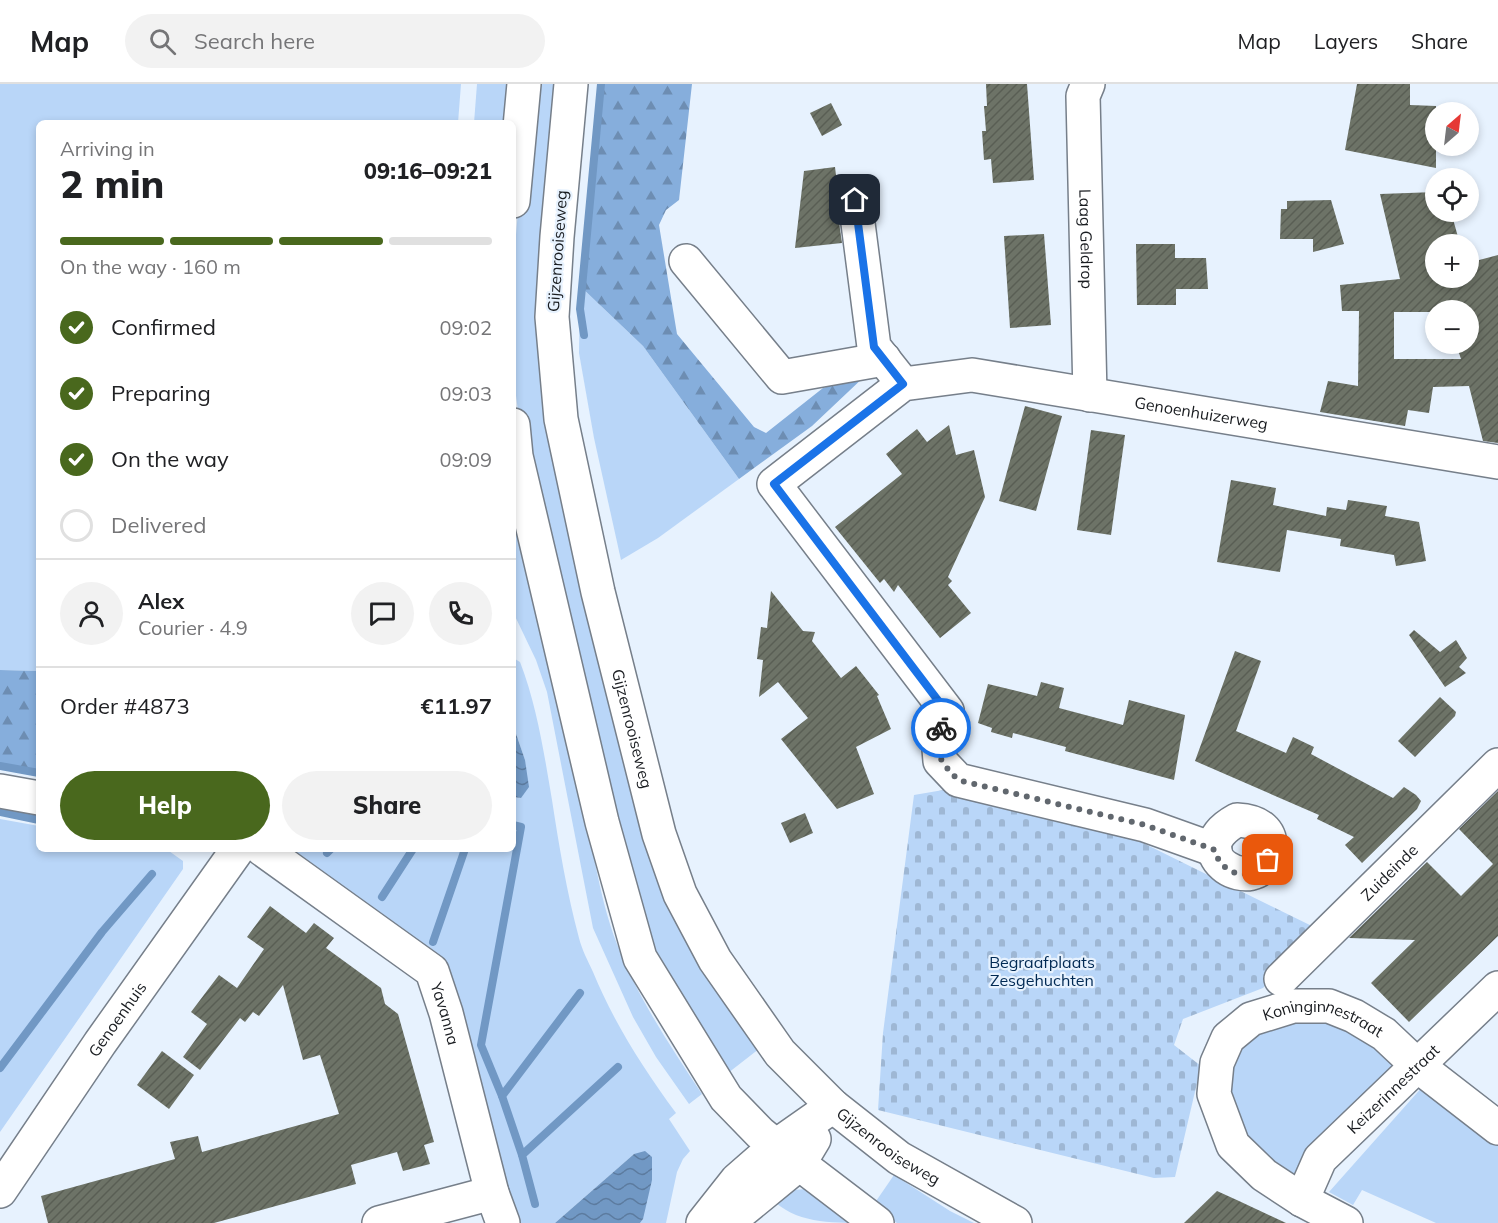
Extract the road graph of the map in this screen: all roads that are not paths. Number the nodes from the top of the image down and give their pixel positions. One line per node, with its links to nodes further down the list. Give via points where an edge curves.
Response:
1 (524, 84): 4 (street)
2 (571, 84): 20 (street, Gijzenrooiseweg, via 552,317 561,418 598,592 658,834 680,894 715,960 780,1053)
3 (1089, 84): 8 (street, Laag Geldrop, via 1083,96)
4 (516, 169)
5 (855, 200): 7 (street, via 874,347)
6 (686, 261): 7 (street, Genoenhuizerweg, via 782,377)
7 (894, 372): 8 (street, Genoenhuizerweg, via 972,375); 14 (street, via 774,484 946,711 938,737 940,760 958,780 1145,825)
8 (1090, 395): 10 (street, Genoenhuizerweg)
9 (516, 456): 22 (street, via 602,822 640,958 726,1098)
10 (1498, 462)
11 (1498, 765): 17 (street, Zuideinde)
12 (0, 791): 13 (street)
13 (36, 797)
14 (1215, 850)
15 (236, 852): 23 (street, Genoenhuis)
16 (266, 852): 25 (street, Yavanna, via 432,971)
17 (1281, 979)
18 (1498, 988): 19 (street, Keizerinnestraat)
19 (1418, 1066): 21 (street, Koninginnestraat); 24 (street, Keizerinnestraat, via 1320,1159); 24 (street, Koninginnestraat, via 1384,1034 1329,1006 1293,1006 1251,1019 1228,1038 1217,1063 1214,1094 1233,1145 1264,1175)
20 (833, 1106): 22 (street); 30 (street, Gijzenrooiseweg, via 899,1158)
21 (1498, 1128)
22 (788, 1155): 27 (street, via 737,1180); 28 (street); 29 (street)
23 (0, 1191)
24 (1302, 1200): 31 (street, Koninginnestraat)
25 (498, 1208): 26 (street)
26 (379, 1223)
27 (703, 1223)
28 (727, 1223)
29 (876, 1223)
30 (1015, 1223)
31 (1346, 1223)

